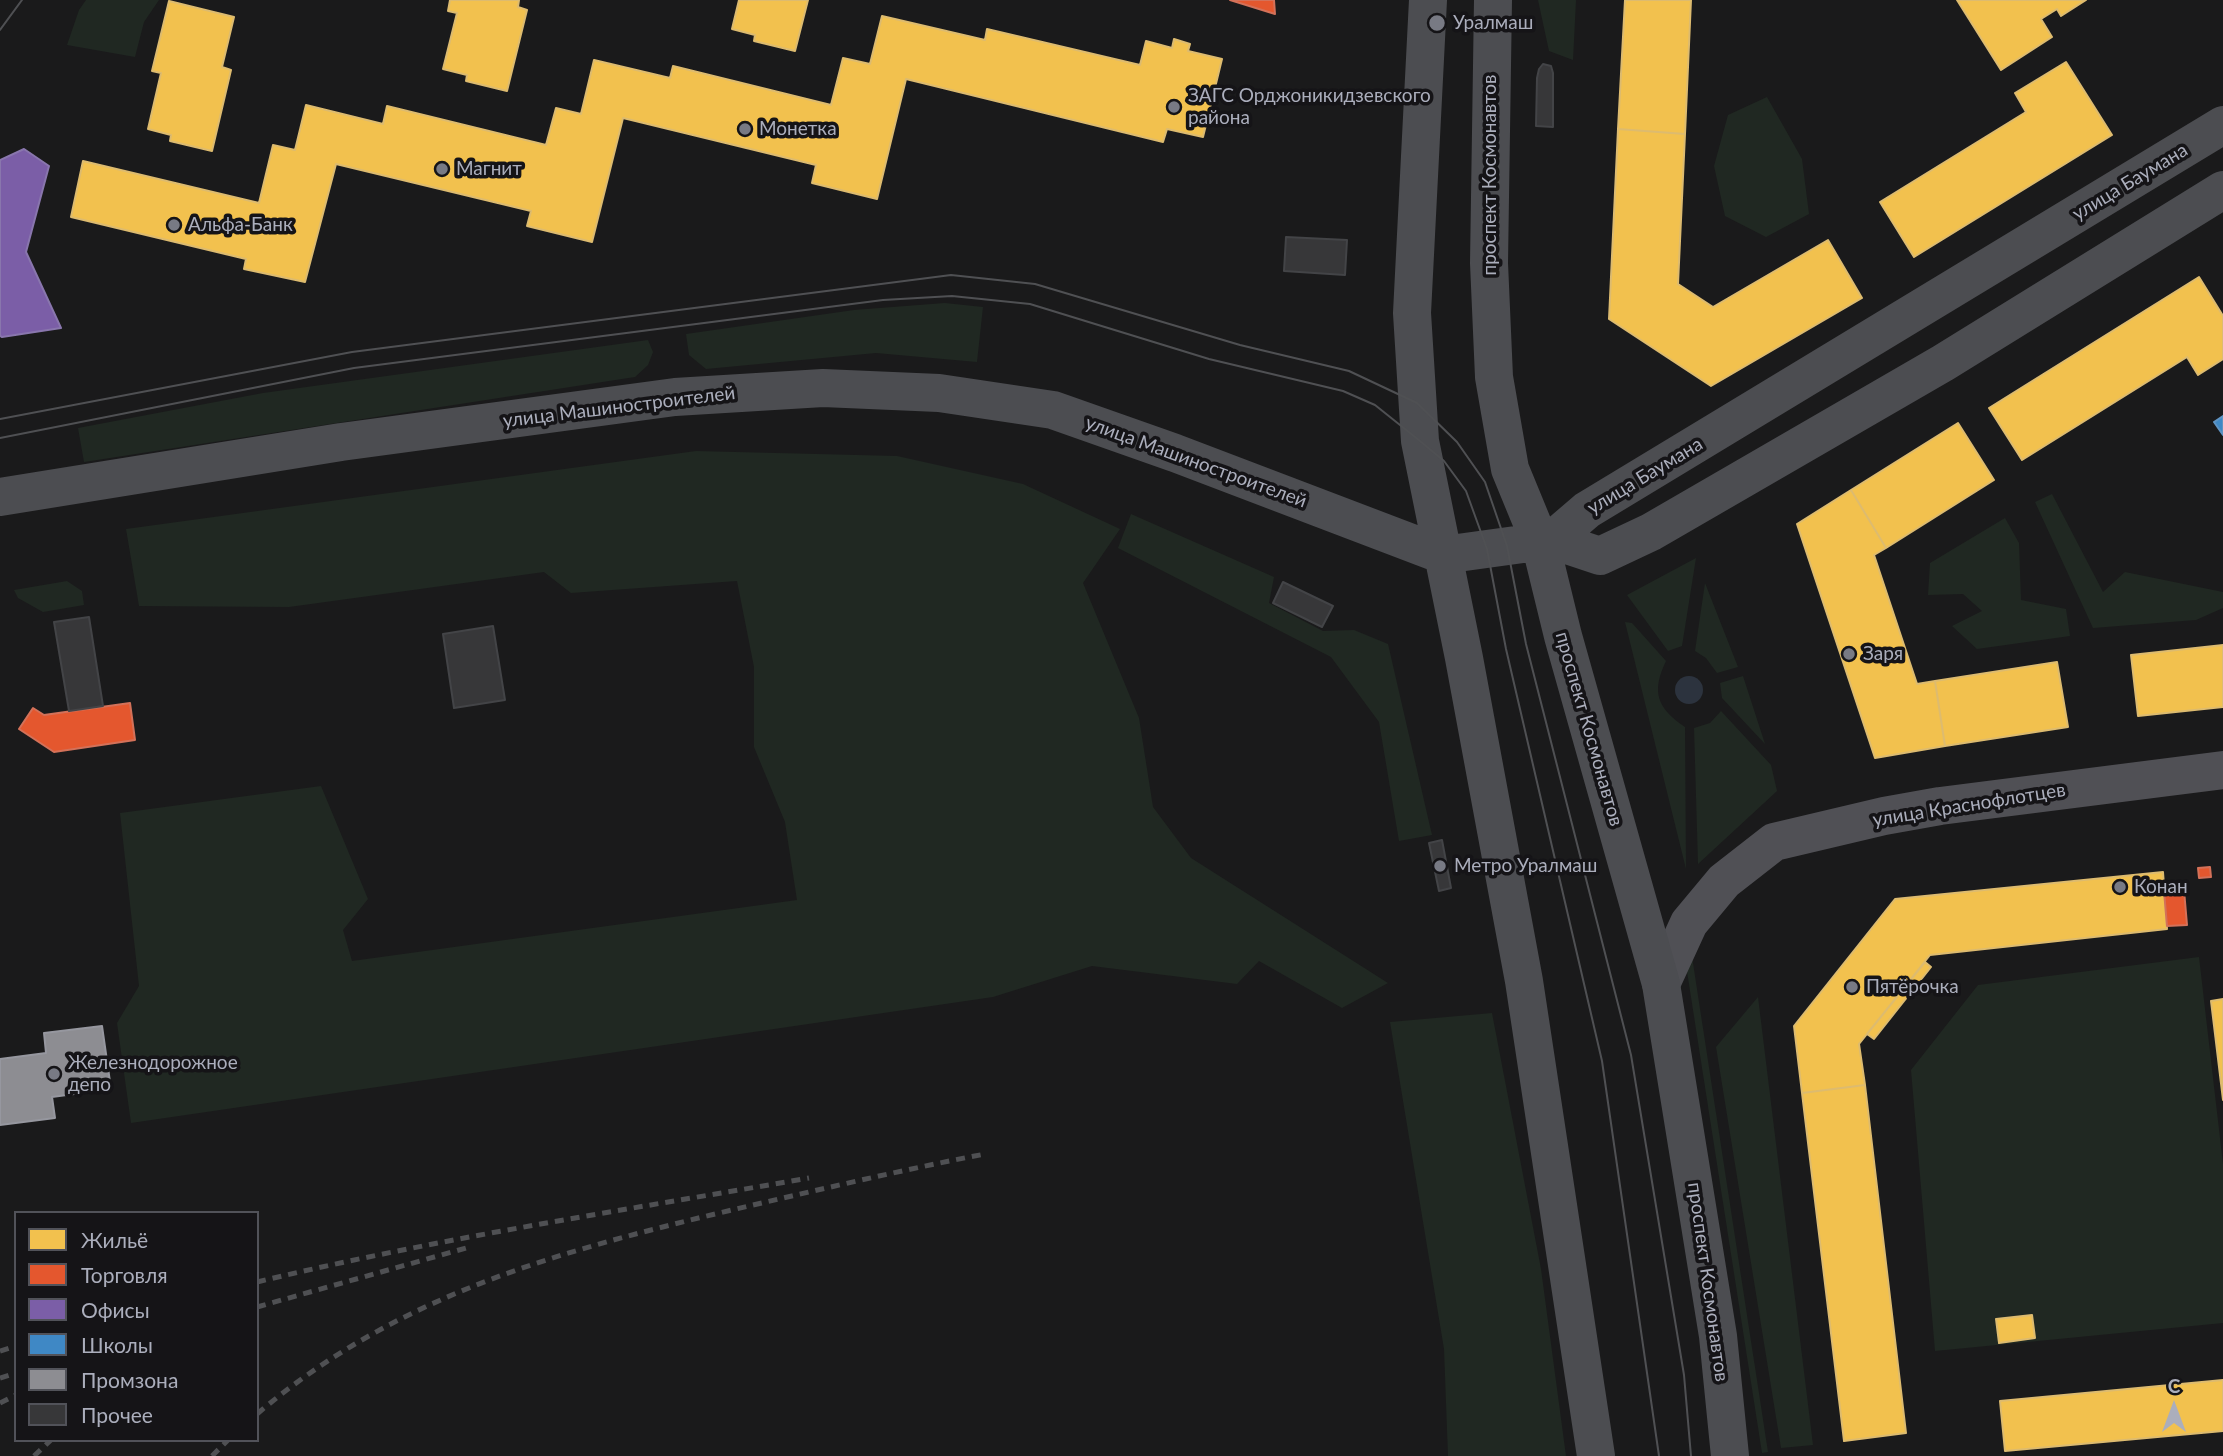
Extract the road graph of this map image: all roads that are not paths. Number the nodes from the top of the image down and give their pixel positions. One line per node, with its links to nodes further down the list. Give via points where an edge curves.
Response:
1 (1428, 0): 7 (main road, via 1412,313 1420,441)
2 (1493, 0): 6 (main road, проспект Космонавтов, via 1489,263 1494,377 1510,470)
3 (2223, 125): 6 (main road, улица Баумана, via 1587,510)
4 (2223, 190): 6 (main road, via 1943,363 1651,532 1600,556)
5 (0, 496): 7 (main road, улица Машиностроителей, via 341,442 675,397 823,388 940,393 1053,410)
6 (1546, 541): 7 (main road, улица Машиностроителей); 9 (main road, проспект Космонавтов, via 1563,636)
7 (1443, 555): 10 (main road, via 1524,981)
8 (2223, 770): 9 (street, улица Краснофлотцев, via 1940,806 1774,842 1724,881 1689,923)
9 (1661, 984): 11 (main road, проспект Космонавтов, via 1718,1336)
10 (1596, 1456)
11 (1730, 1456)

